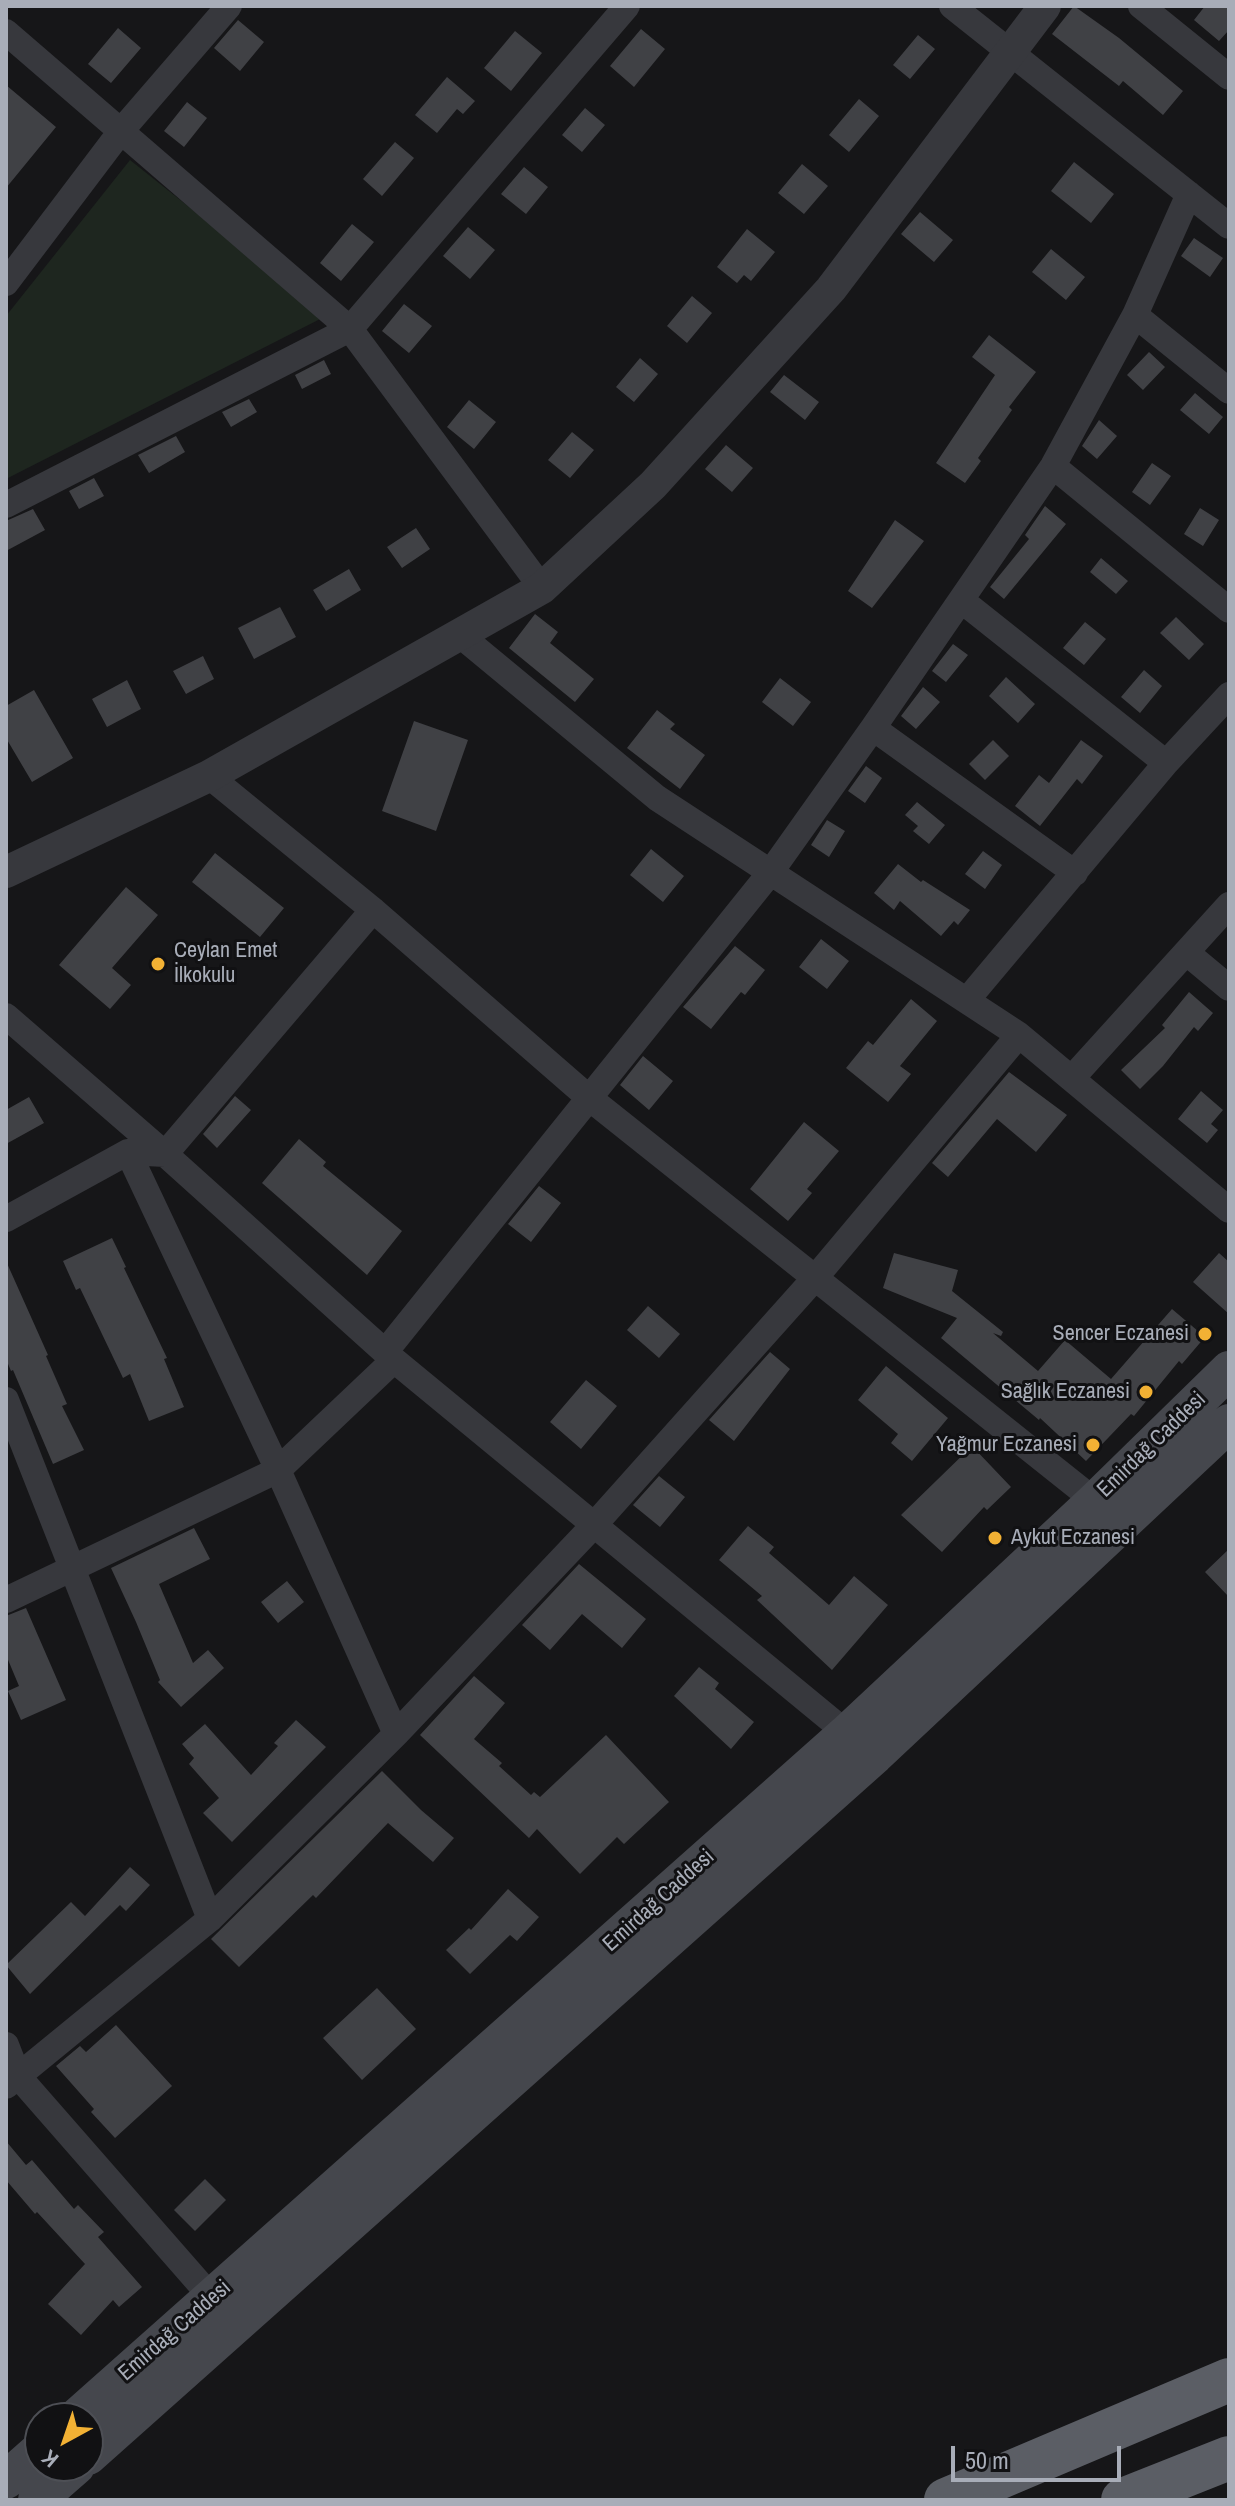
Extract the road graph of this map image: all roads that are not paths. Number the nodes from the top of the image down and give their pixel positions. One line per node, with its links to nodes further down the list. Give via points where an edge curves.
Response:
1 (229, 6): 9 (street)
2 (627, 6): 14 (street)
3 (952, 6): 7 (street)
4 (1045, 6): 7 (street)
5 (1141, 6): 8 (street)
6 (6, 32): 9 (street)
7 (1009, 51): 10 (street); 18 (street, via 831,289 653,485)
8 (1229, 77)
9 (121, 131): 12 (street); 14 (street)
10 (1189, 194): 11 (street); 13 (street)
11 (1229, 226)
12 (6, 283)
13 (1135, 315): 15 (street); 16 (street)
14 (350, 329): 17 (street); 18 (street)
15 (1229, 391)
16 (1053, 466): 19 (street); 20 (street)
17 (6, 505)
18 (542, 588): 21 (street)
19 (961, 600): 23 (street); 24 (street)
20 (1229, 610)
21 (460, 635): 25 (street); 27 (street, via 657,798)
22 (1229, 695): 24 (street)
23 (873, 728): 27 (street); 28 (street)
24 (1166, 763): 28 (street)
25 (209, 776): 26 (street); 30 (street)
26 (6, 872)
27 (770, 873): 33 (street); 37 (street)
28 (1075, 873): 33 (street)
29 (1229, 905): 31 (street)
30 (373, 910): 37 (street); 39 (street)
31 (1187, 953): 32 (street); 36 (street)
32 (1229, 988)
33 (967, 1000): 35 (street)
34 (6, 1016): 39 (street)
35 (1019, 1035): 36 (street); 42 (street)
36 (1072, 1078): 40 (street)
37 (588, 1097): 42 (street); 43 (street)
38 (128, 1152): 39 (street); 41 (street); 47 (street)
39 (165, 1154): 43 (street)
40 (1229, 1210)
41 (6, 1219)
42 (815, 1278): 48 (street); 49 (street)
43 (390, 1356): 47 (street); 49 (street)
44 (1229, 1370): 48 (main road, Emirdağ Caddesi)
45 (6, 1400): 50 (street)
46 (1229, 1423): 53 (main road, Emirdağ Caddesi)
47 (278, 1470): 50 (street); 52 (street)
48 (1095, 1501): 53 (main road, Emirdağ Caddesi)
49 (595, 1524): 52 (street); 53 (street)
50 (72, 1567): 51 (street); 54 (street)
51 (6, 1600)
52 (396, 1734): 54 (street)
53 (861, 1745): 57 (main road, Emirdağ Caddesi)
54 (210, 1919): 56 (street)
55 (6, 2045): 56 (street)
56 (12, 2081): 57 (street)
57 (225, 2312): 59 (main road, Emirdağ Caddesi); 60 (main road, Emirdağ Caddesi)
58 (1229, 2380): 66 (highway)
59 (98, 2402)
60 (104, 2439)
61 (1229, 2458): 67 (highway)
62 (24, 2464): 63 (main road)
63 (6, 2480)
64 (58, 2482): 65 (main road)
65 (37, 2500)
66 (946, 2500)
67 (1123, 2500)

